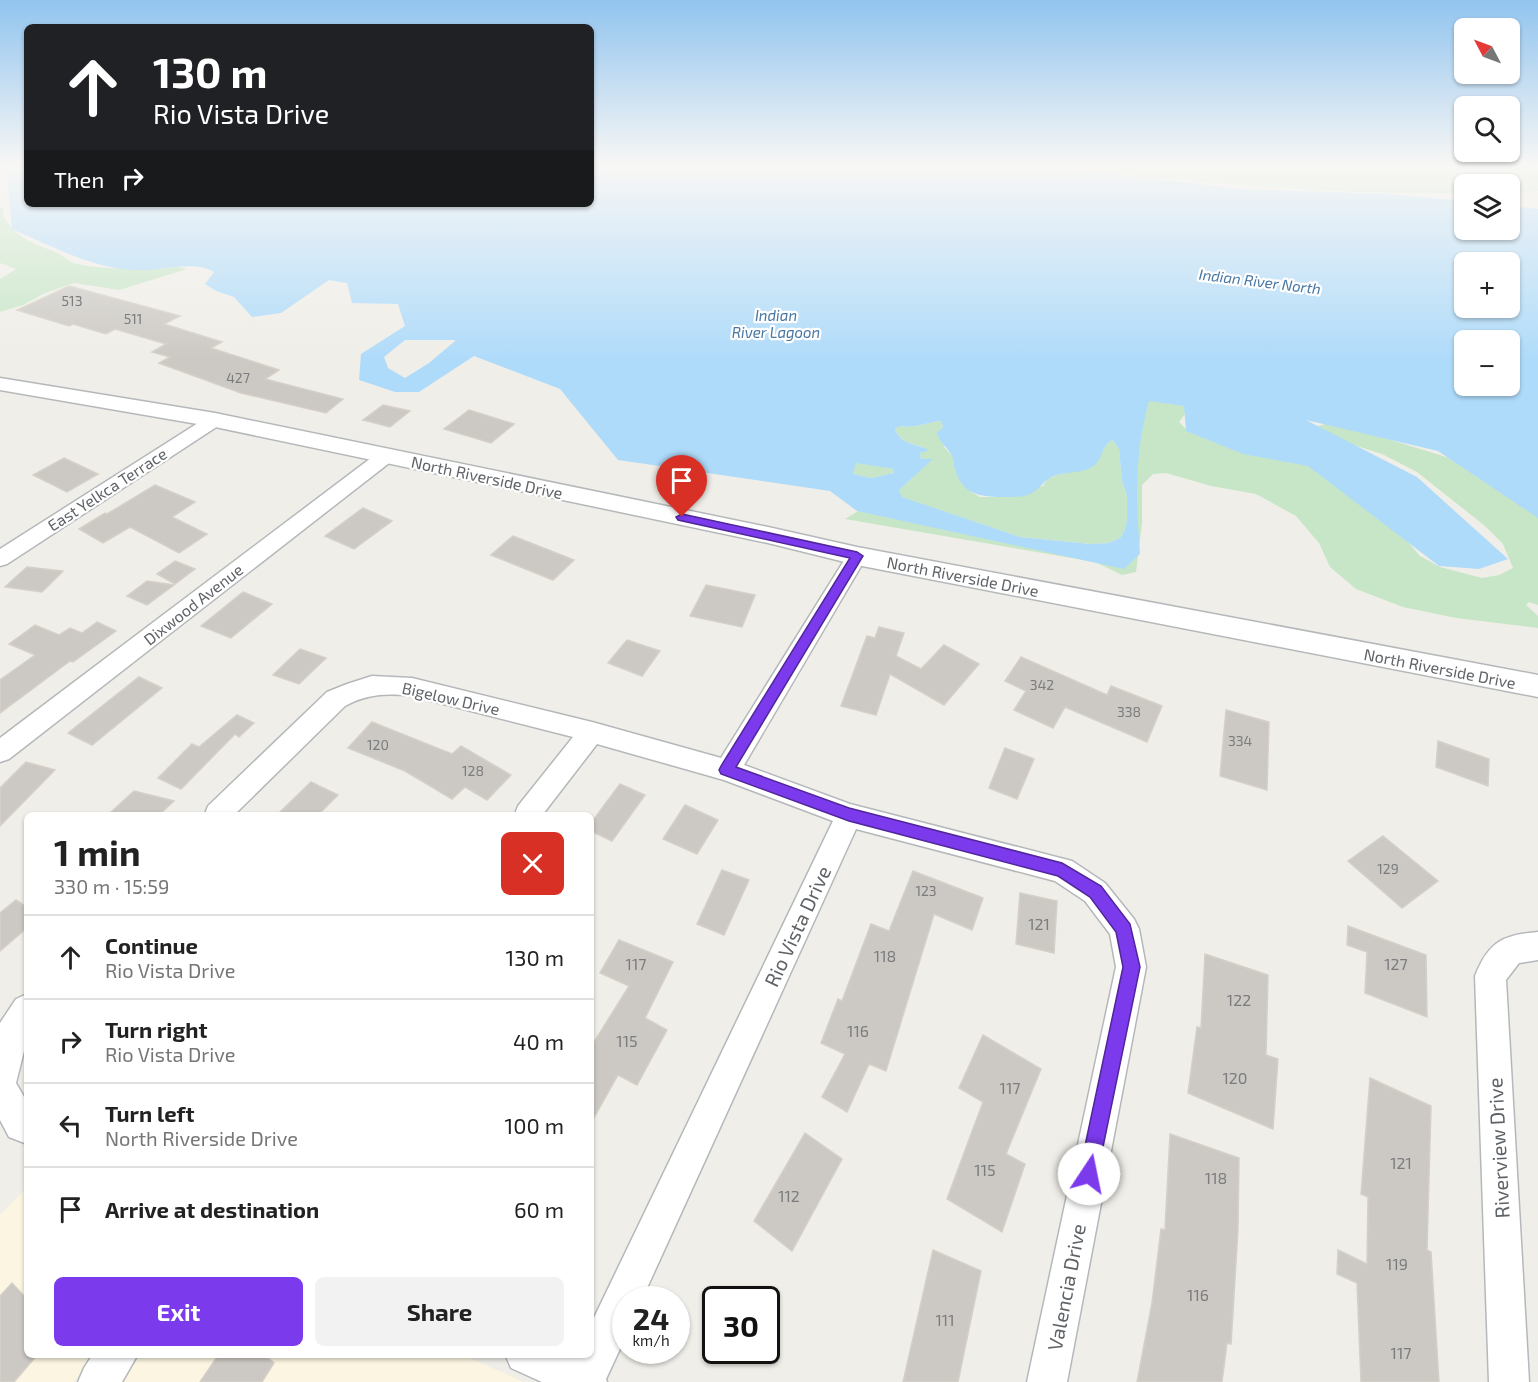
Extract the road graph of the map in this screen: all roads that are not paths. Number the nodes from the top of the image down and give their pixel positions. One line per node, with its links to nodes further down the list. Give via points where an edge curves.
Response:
1 (0, 384): 2 (street, North Riverside Drive)
2 (215, 420): 3 (street, North Riverside Drive); 5 (street, East Yelkca Terrace)
3 (386, 456): 4 (street, North Riverside Drive); 8 (street, Dixwood Avenue)
4 (857, 556): 6 (street, North Riverside Drive); 9 (street)
5 (0, 558)
6 (1538, 686)
7 (592, 732): 9 (street, Bigelow Drive); 10 (street, Bigelow Drive, via 412,687 384,682 355,688 336,699); 11 (street)
8 (0, 752)
9 (727, 770): 12 (street)
10 (220, 812)
11 (530, 812)
12 (849, 815): 20 (street, Rio Vista Drive); 21 (street, Valencia Drive, via 1062,870 1095,892 1124,929 1131,967)
13 (1538, 946): 22 (street, Riverview Drive, via 1511,949 1490,976)
14 (24, 1015): 15 (street, via 10,1036)
15 (0, 1084): 16 (street)
16 (24, 1126)
17 (115, 1358): 19 (street)
18 (534, 1358): 20 (street)
19 (98, 1382)
20 (585, 1382)
21 (1047, 1382)
22 (1509, 1382)

